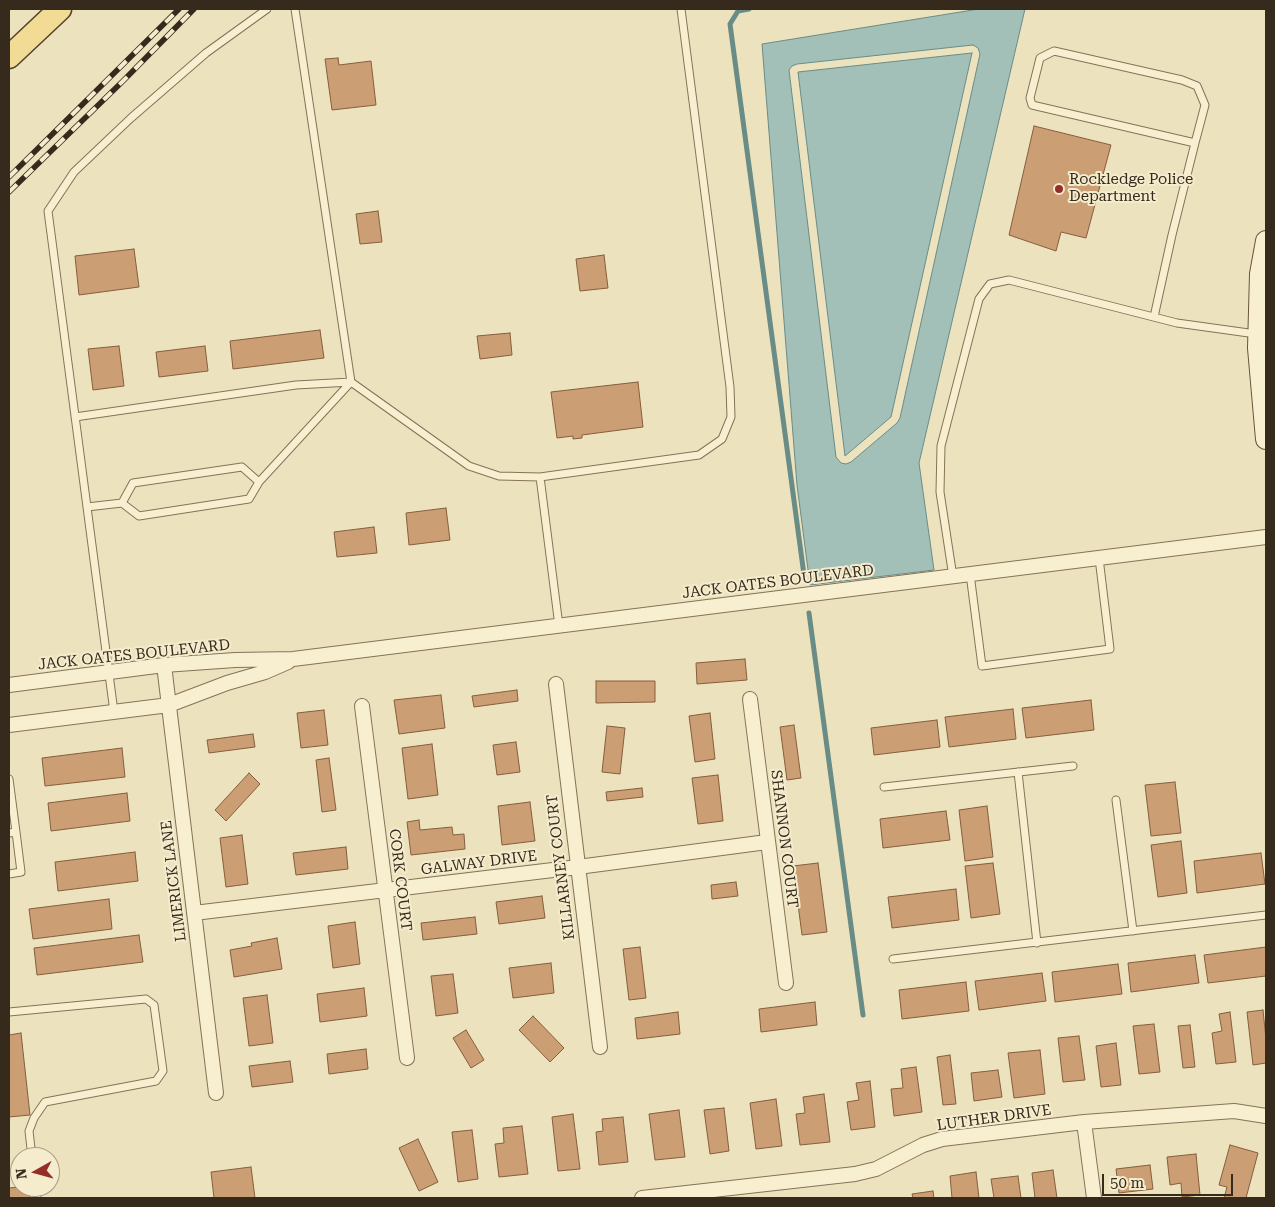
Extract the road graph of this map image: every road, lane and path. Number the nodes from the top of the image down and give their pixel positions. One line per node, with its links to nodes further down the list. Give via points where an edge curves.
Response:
1 (60, 9): 5 (main road)
2 (266, 9): 11 (lane, via 206,54 131,118 74,172 48,210)
3 (295, 9): 10 (lane)
4 (682, 9): 13 (lane, via 730,387 731,418 722,439 699,455)
5 (9, 57)
6 (1195, 143): 6 (lane, via 1205,105 1197,86 1054,51 1040,58 1030,98 1032,105); 8 (lane)
7 (1266, 241): 9 (street, via 1260,274)
8 (1154, 317): 9 (lane); 20 (lane, via 1009,280 990,284 979,299 941,446 940,492)
9 (1258, 335): 12 (street)
10 (351, 382): 11 (lane, via 296,385); 13 (lane, via 469,466 500,476); 14 (lane)
11 (75, 417): 16 (lane)
12 (1266, 439)
13 (540, 477): 21 (lane)
14 (259, 482): 15 (lane, via 249,498 139,516); 15 (lane, via 242,467 133,482)
15 (122, 503): 16 (lane)
16 (87, 507): 24 (lane)
17 (1266, 537): 18 (street, JACK OATES BOULEVARD)
18 (1099, 558): 19 (street, JACK OATES BOULEVARD); 19 (lane, via 1110,649 982,666)
19 (970, 574): 20 (street, JACK OATES BOULEVARD)
20 (953, 577): 21 (street, JACK OATES BOULEVARD)
21 (559, 626): 22 (street, JACK OATES BOULEVARD)
22 (293, 659): 23 (street, JACK OATES BOULEVARD); 28 (street, JACK OATES BOULEVARD)
23 (164, 665): 24 (street, JACK OATES BOULEVARD); 28 (street, LIMERICK LANE)
24 (109, 671): 26 (street, JACK OATES BOULEVARD); 30 (lane)
25 (556, 684): 39 (street, KILLARNEY COURT)
26 (9, 685)
27 (750, 699): 38 (street, SHANNON COURT)
28 (169, 705): 30 (street, JACK OATES BOULEVARD); 42 (street, LIMERICK LANE)
29 (362, 706): 41 (street, CORK COURT)
30 (114, 712): 31 (street, JACK OATES BOULEVARD)
31 (9, 725)
32 (1073, 766): 33 (lane)
33 (1018, 772): 35 (lane); 45 (lane)
34 (9, 779): 37 (lane)
35 (884, 787)
36 (1116, 800): 44 (lane)
37 (12, 832): 40 (lane, via 21,872)
38 (767, 842): 39 (street, GALWAY DRIVE); 47 (street, SHANNON COURT)
39 (578, 867): 41 (street, GALWAY DRIVE); 49 (street, KILLARNEY COURT)
40 (9, 874)
41 (385, 891): 42 (street, GALWAY DRIVE); 50 (street, CORK COURT)
42 (194, 913): 51 (street, LIMERICK LANE)
43 (1266, 915): 44 (lane)
44 (1133, 931): 45 (lane)
45 (1037, 943): 46 (lane)
46 (893, 960)
47 (786, 983)
48 (9, 1012): 54 (lane, via 146,999 154,1005 163,1071 156,1081 46,1102 29,1131)
49 (600, 1047)
50 (407, 1058)
51 (216, 1093)
52 (1266, 1116): 53 (street, LUTHER DRIVE, via 1234,1111)
53 (1084, 1122): 55 (street, LUTHER DRIVE, via 942,1139 855,1174); 56 (street)
54 (31, 1147)
55 (642, 1198)
56 (1094, 1198)

